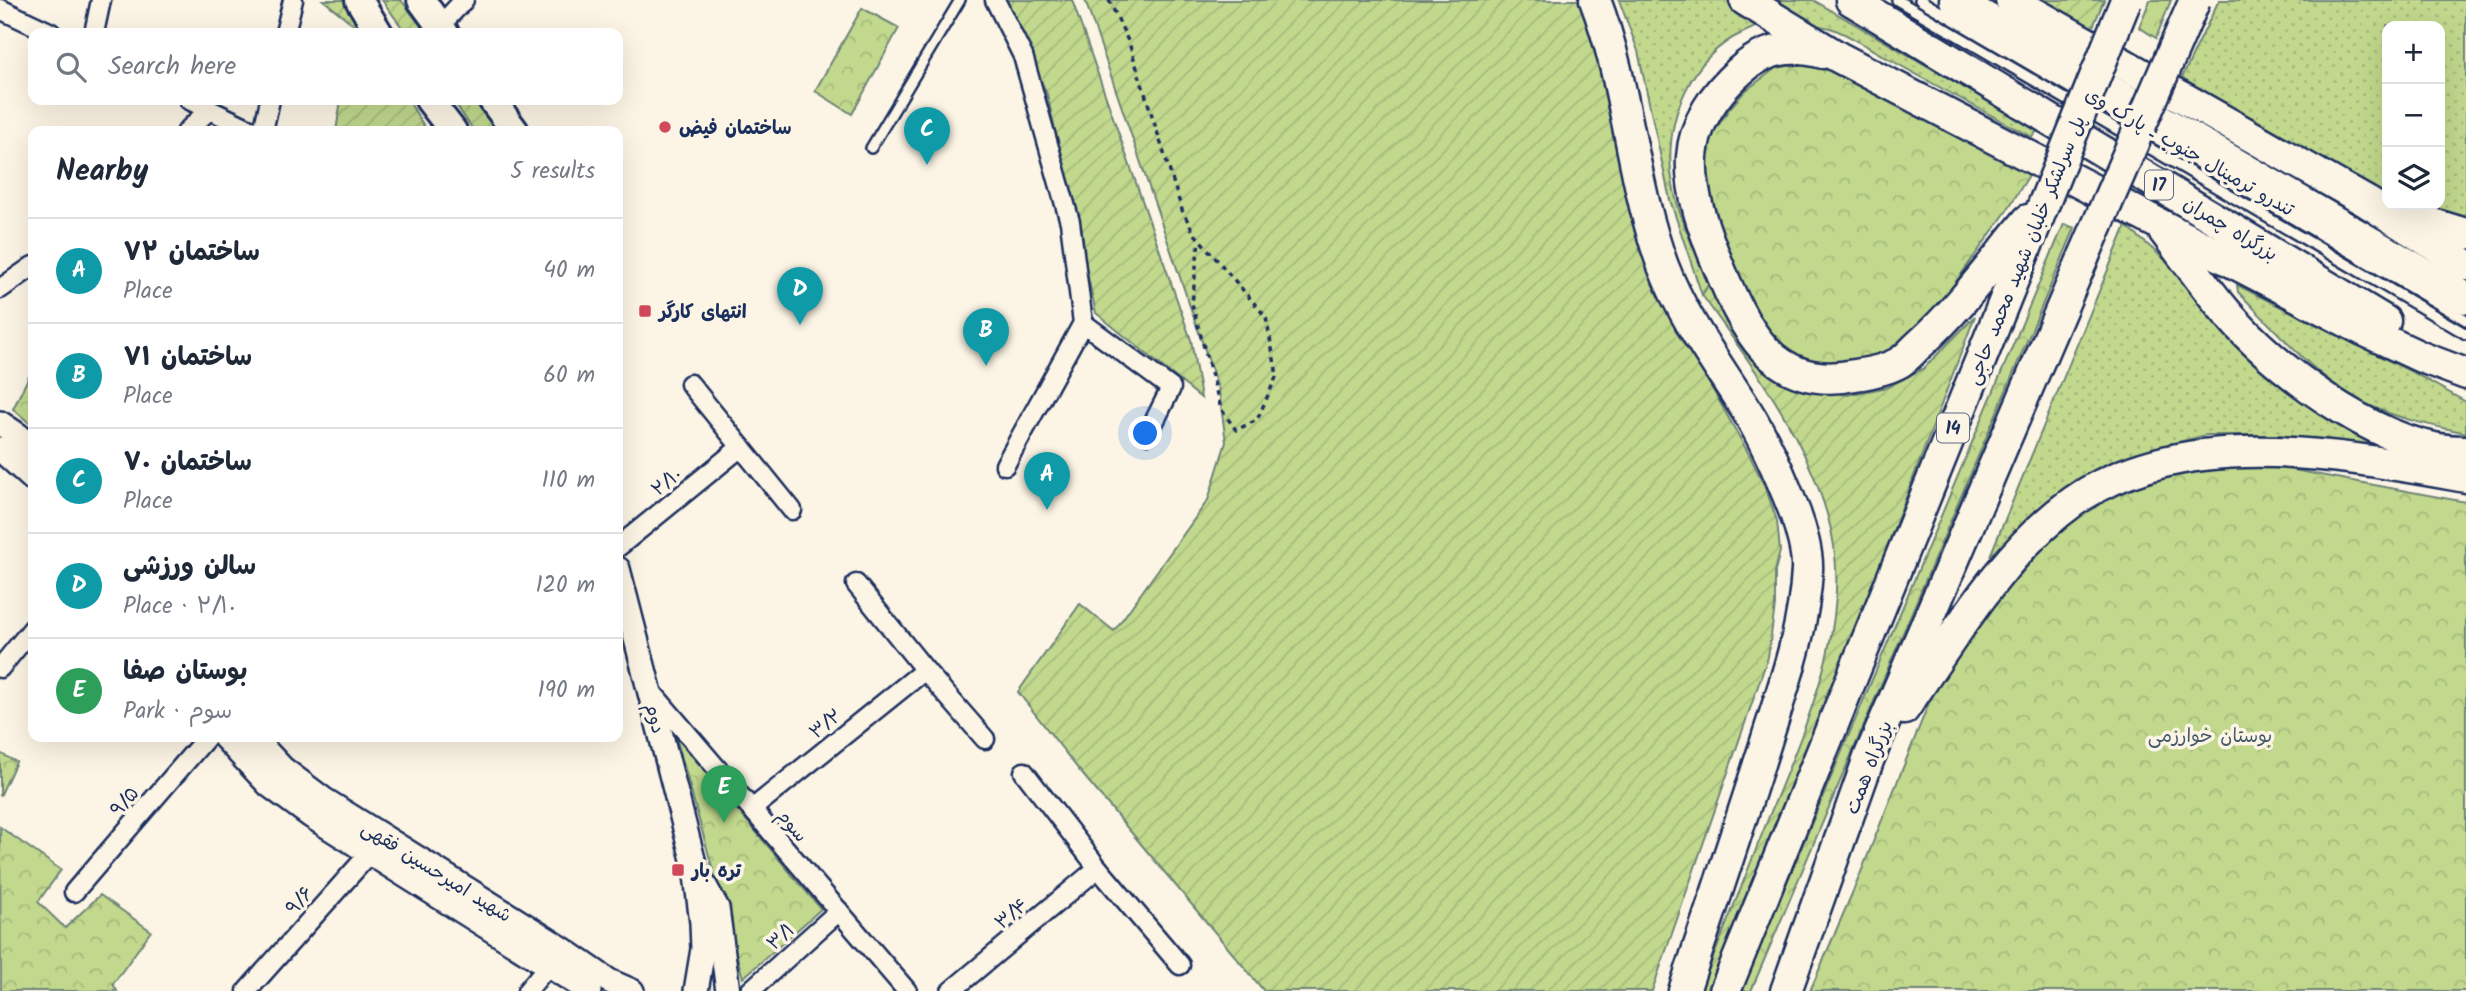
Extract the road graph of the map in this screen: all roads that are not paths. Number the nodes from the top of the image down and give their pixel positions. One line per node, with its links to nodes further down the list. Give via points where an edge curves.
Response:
1 (101, 0): 19 (street)
2 (293, 0): 20 (street)
3 (359, 0): 21 (main road)
4 (464, 0): 23 (street)
5 (960, 0): 35 (lane)
6 (995, 0): 45 (street, via 1023,56 1070,222)
7 (1595, 0): 89 (highway, via 1663,265 1688,320 1767,447 1796,517 1807,566 1802,622 1785,682)
8 (1745, 0): 24 (highway)
9 (1852, 0): 47 (highway, بزرگراه چمران / 17)
10 (1896, 0): 46 (lane, تندرو ترمینال جنوب ـ پارک وی)
11 (1920, 0): 44 (lane)
12 (1955, 0): 43 (highway)
13 (2011, 0): 37 (highway)
14 (2126, 0): 36 (highway, پل سرلشکر خلبان شهید محمد حاجی / 14, bridge)
15 (2195, 0): 70 (highway, بزرگراه همت, bridge)
16 (423, 1): 22 (main road)
17 (0, 9): 18 (street)
18 (40, 28)
19 (95, 28)
20 (286, 28)
21 (376, 28)
22 (441, 28)
23 (443, 28)
24 (1838, 57): 36 (highway, via 1785,48 1746,65 1708,107 1692,156 1697,208 1731,296 1761,348 1782,365 1812,376 1842,378 1900,362 1941,325); 38 (highway)
25 (199, 105): 29 (street)
26 (269, 105): 32 (street)
27 (432, 105): 33 (main road)
28 (496, 105): 34 (main road)
29 (209, 110): 30 (street); 31 (street)
30 (192, 126)
31 (243, 126)
32 (264, 126)
33 (446, 126)
34 (511, 126)
35 (871, 148)
36 (2045, 201): 90 (highway, پل سرلشکر خلبان شهید محمد حاجی / 14)
37 (2367, 202): 39 (highway); 40 (highway)
38 (2159, 225): 47 (highway, via 2363,330); 54 (highway, via 2238,325 2324,397 2407,441)
39 (2466, 234)
40 (2466, 265)
41 (28, 269): 42 (street)
42 (0, 289)
43 (2466, 298)
44 (2466, 320)
45 (1083, 323): 50 (street, via 1171,388); 55 (street)
46 (2466, 334)
47 (2466, 372)
48 (690, 384): 52 (street)
49 (0, 423): 51 (street)
50 (1148, 434)
51 (28, 444)
52 (741, 447): 58 (street); 59 (street, ۲/۱۰)
53 (0, 449): 56 (street)
54 (2466, 451)
55 (1005, 465)
56 (28, 474)
57 (2466, 477): 70 (highway, via 2251,451 2169,459 2110,481 2074,501 1998,575)
58 (792, 510)
59 (623, 543)
60 (856, 584): 64 (street)
61 (623, 589): 65 (street, دوم)
62 (28, 634): 63 (street)
63 (0, 668)
64 (925, 670): 66 (street); 72 (street, ۳/۲)
65 (647, 686): 72 (street, سوم); 74 (street, دوم)
66 (985, 739)
67 (203, 742): 76 (street, ۹/۵)
68 (229, 742): 73 (street, شهید امیرحسین فقهی, via 268,785 311,817)
69 (258, 742): 73 (street, شهید امیرحسین فقهی, via 283,769)
70 (1869, 758): 91 (highway, بزرگراه همت)
71 (1024, 772): 75 (street)
72 (752, 809): 77 (street, سوم)
73 (375, 845): 78 (street, شهید امیرحسین فقهی); 80 (street, ۹/۶)
74 (695, 867): 84 (street, دوم, via 703,950); 85 (street, دوم, via 717,908)
75 (1098, 868): 79 (street); 88 (street, ۳/۴)
76 (74, 892)
77 (839, 911): 86 (street, ۳/۱); 87 (street, سوم)
78 (555, 957): 81 (street); 82 (street, شهید امیرحسین فقهی); 83 (street, شهید امیرحسین فقهی)
79 (1180, 965)
80 (247, 991)
81 (527, 991)
82 (589, 991)
83 (632, 991)
84 (696, 991)
85 (728, 991)
86 (750, 991)
87 (907, 991)
88 (951, 991)
89 (1684, 991)
90 (1725, 991)
91 (1786, 991)

